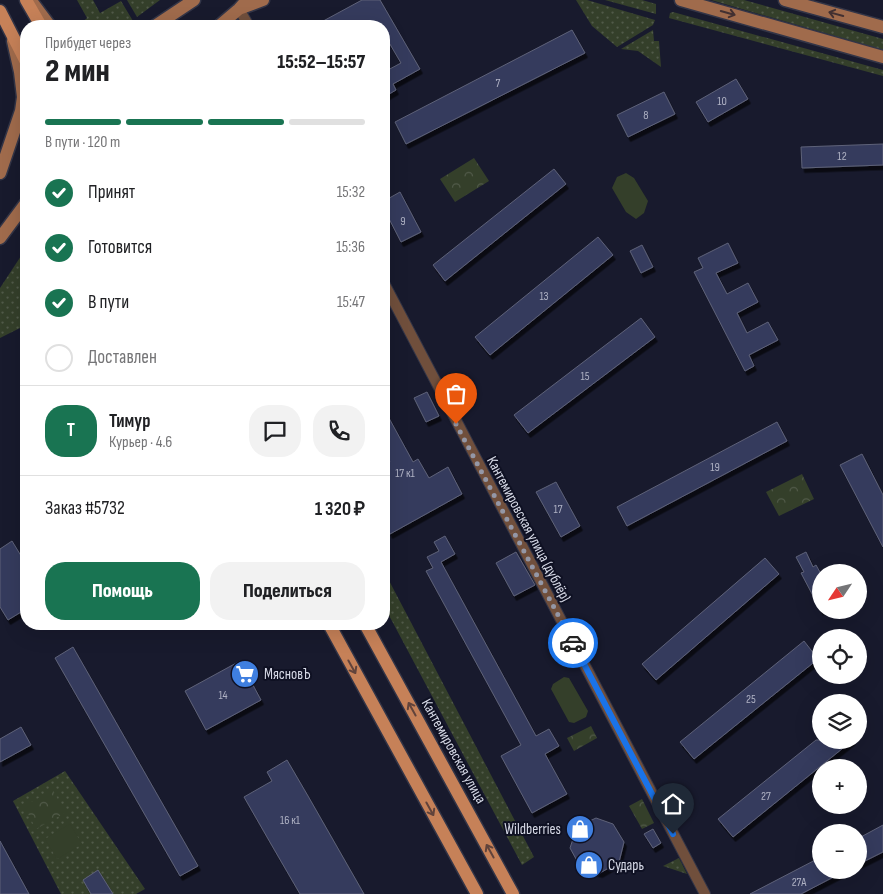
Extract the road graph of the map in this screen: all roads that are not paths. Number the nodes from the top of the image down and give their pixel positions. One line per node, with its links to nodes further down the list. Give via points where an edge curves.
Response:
1 (28, 0): 8 (main road); 9 (main road)
2 (194, 0): 10 (main road)
3 (263, 0): 6 (main road)
4 (681, 0): 16 (main road, one-way to 16)
5 (785, 0): 13 (main road, one-way to 5)
6 (243, 5): 11 (main road); 12 (street)
7 (0, 11): 14 (main road)
8 (38, 20)
9 (45, 20)
10 (164, 20)
11 (226, 20)
12 (247, 20)
13 (883, 27)
14 (10, 31): 15 (main road); 17 (main road)
15 (20, 50)
16 (883, 58)
17 (20, 72)
18 (20, 114): 19 (main road)
19 (0, 173)
20 (20, 212): 21 (main road)
21 (0, 238)
22 (390, 294): 27 (street, Кантемировская улица (дублёр))
23 (332, 630): 25 (main road, one-way to 25)
24 (368, 630): 26 (main road, Кантемировская улица, one-way to 24)
25 (477, 894)
26 (514, 894)
27 (705, 894)

